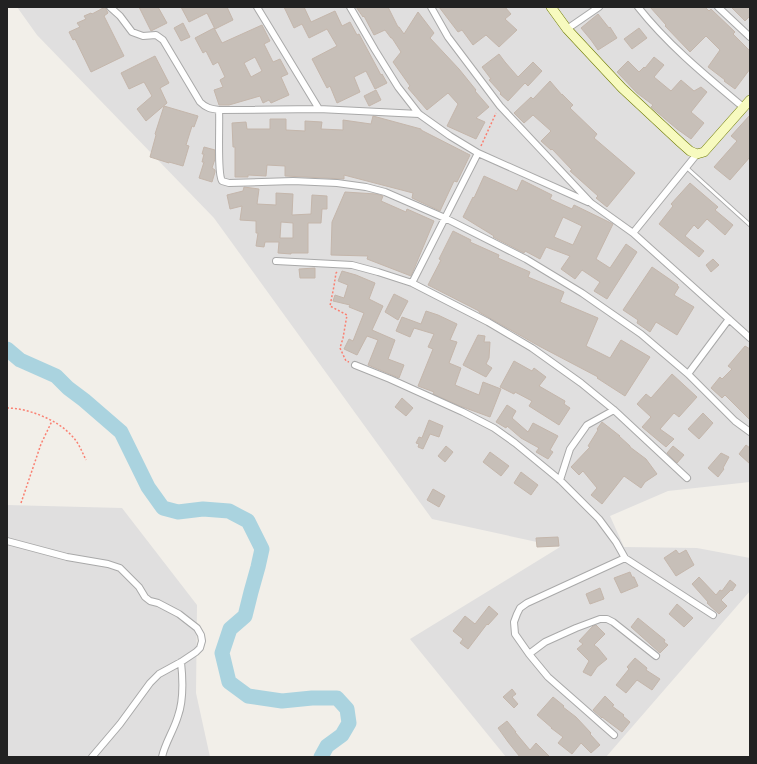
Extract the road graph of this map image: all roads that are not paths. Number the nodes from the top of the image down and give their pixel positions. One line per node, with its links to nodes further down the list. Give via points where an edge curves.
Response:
1 (110, 7): 14 (street, via 132,32 144,36 156,35 163,40 200,102 210,109)
2 (257, 7): 13 (street)
3 (350, 7): 15 (street, via 378,56)
4 (431, 7): 19 (street, via 448,37 500,106)
5 (551, 7): 9 (street)
6 (599, 7): 9 (street)
7 (638, 7): 12 (street, via 687,59)
8 (718, 7): 10 (street)
9 (567, 29): 17 (street, via 657,122 690,152)
10 (750, 37)
11 (750, 100): 12 (street)
12 (743, 107): 17 (street, via 704,152)
13 (319, 109): 14 (street); 15 (street)
14 (220, 110): 20 (street, via 222,181 293,181 366,187 385,192)
15 (419, 114): 16 (street)
16 (478, 154): 19 (street); 20 (street)
17 (697, 154): 18 (street)
18 (687, 168): 21 (lane); 22 (street)
19 (591, 203): 22 (street)
20 (445, 218): 24 (street); 28 (street, via 526,259 582,293 641,334)
21 (750, 225)
22 (633, 233): 25 (street)
23 (276, 261): 24 (street, via 352,265)
24 (412, 284): 29 (street, via 488,322 532,348)
25 (729, 319): 26 (street); 28 (street)
26 (750, 338)
27 (355, 365): 32 (street, via 494,428)
28 (688, 374): 30 (street)
29 (614, 410): 31 (street); 32 (street, via 587,425 570,449)
30 (750, 432)
31 (688, 478)
32 (560, 480): 34 (street, via 599,519)
33 (7, 541): 38 (street, via 120,568 150,601 179,614 197,628 202,640 200,648)
34 (625, 558): 35 (street); 36 (street, via 520,608 514,622 515,634)
35 (713, 615)
36 (528, 654): 37 (street, via 545,642 576,628 607,619); 39 (street, via 548,677)
37 (656, 656)
38 (181, 662): 40 (street, via 159,674 150,683); 41 (street, via 182,692 179,714)
39 (614, 735)
40 (92, 757)
41 (162, 757)

